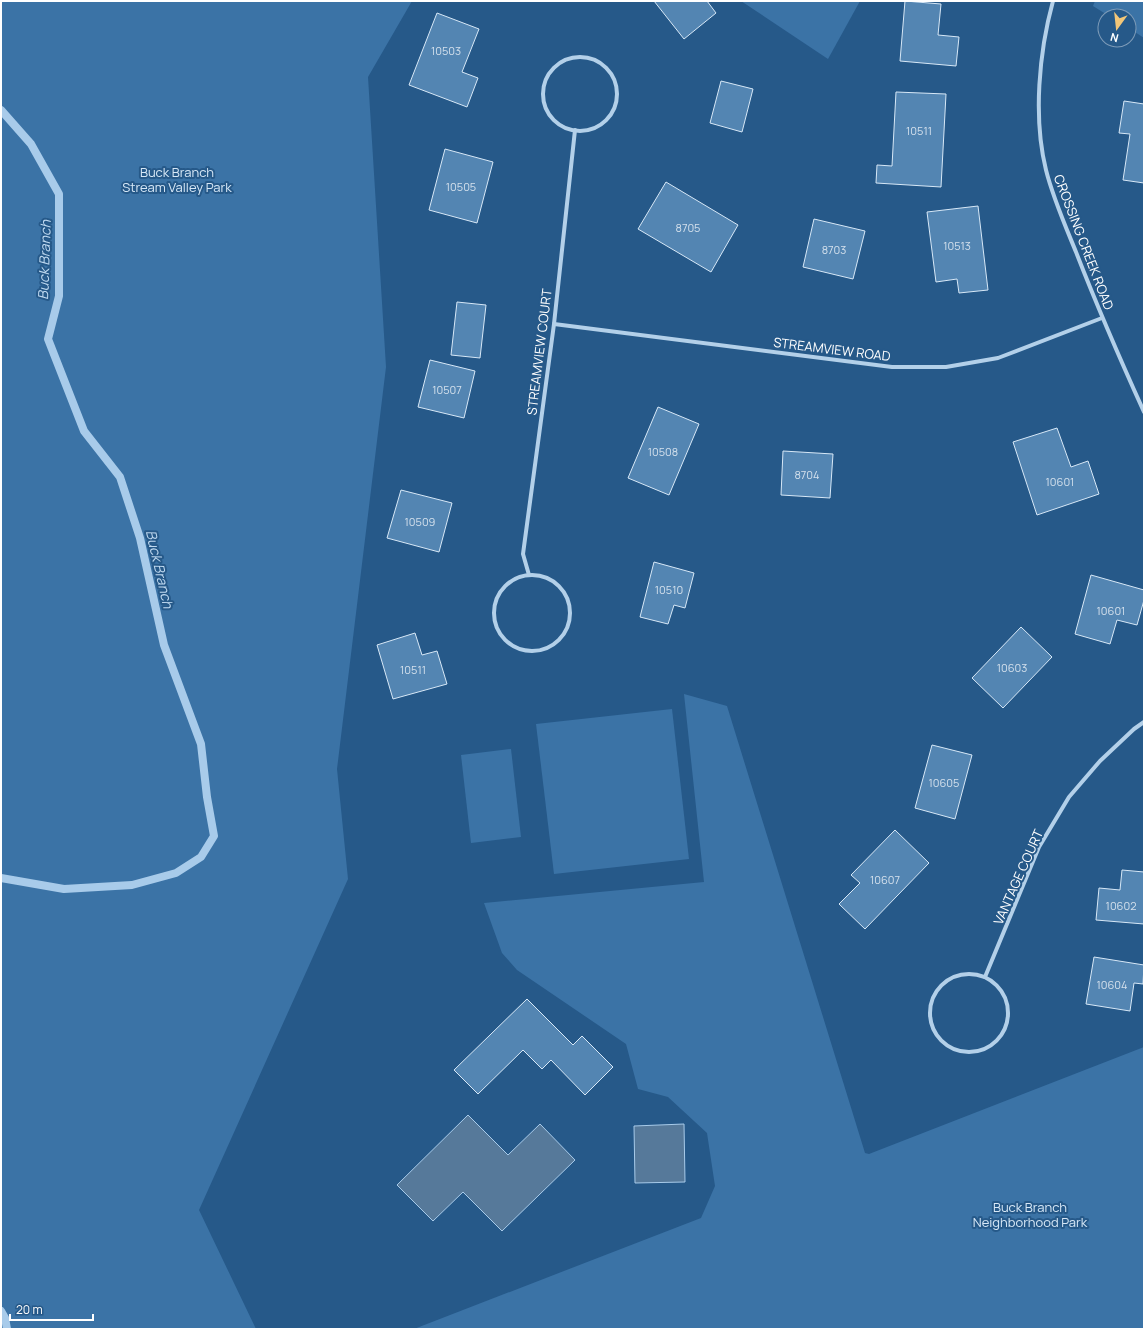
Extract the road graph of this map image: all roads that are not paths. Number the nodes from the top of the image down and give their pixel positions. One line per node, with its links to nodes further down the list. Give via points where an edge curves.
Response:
1 (1054, 1): 3 (street, CROSSING CREEK ROAD, via 1048,21 1039,87 1040,129 1045,168 1054,199)
2 (575, 130): 2 (street, via 587,130 598,126 614,109 617,98 617,87 606,67 596,60 585,57 573,57 562,61 553,68 543,88 547,112 564,127); 4 (street, STREAMVIEW COURT)
3 (1102, 318): 4 (street, STREAMVIEW ROAD, via 998,358 946,367 892,367); 5 (street, CROSSING CREEK ROAD)
4 (554, 324): 6 (street, STREAMVIEW COURT, via 523,554)
5 (1144, 412)
6 (529, 575): 6 (street, via 518,577 500,592 494,616 503,637 523,650 547,648 557,642 565,633 570,610 567,598 552,580)
7 (1144, 722): 8 (street, VANTAGE COURT, via 1100,761 1070,798 1039,847)
8 (985, 977): 8 (street, via 972,974 958,975 946,981 936,991 931,1004 934,1030 954,1049 967,1052 981,1050 993,1044 1008,1022 1009,1008 1005,995 996,984)

